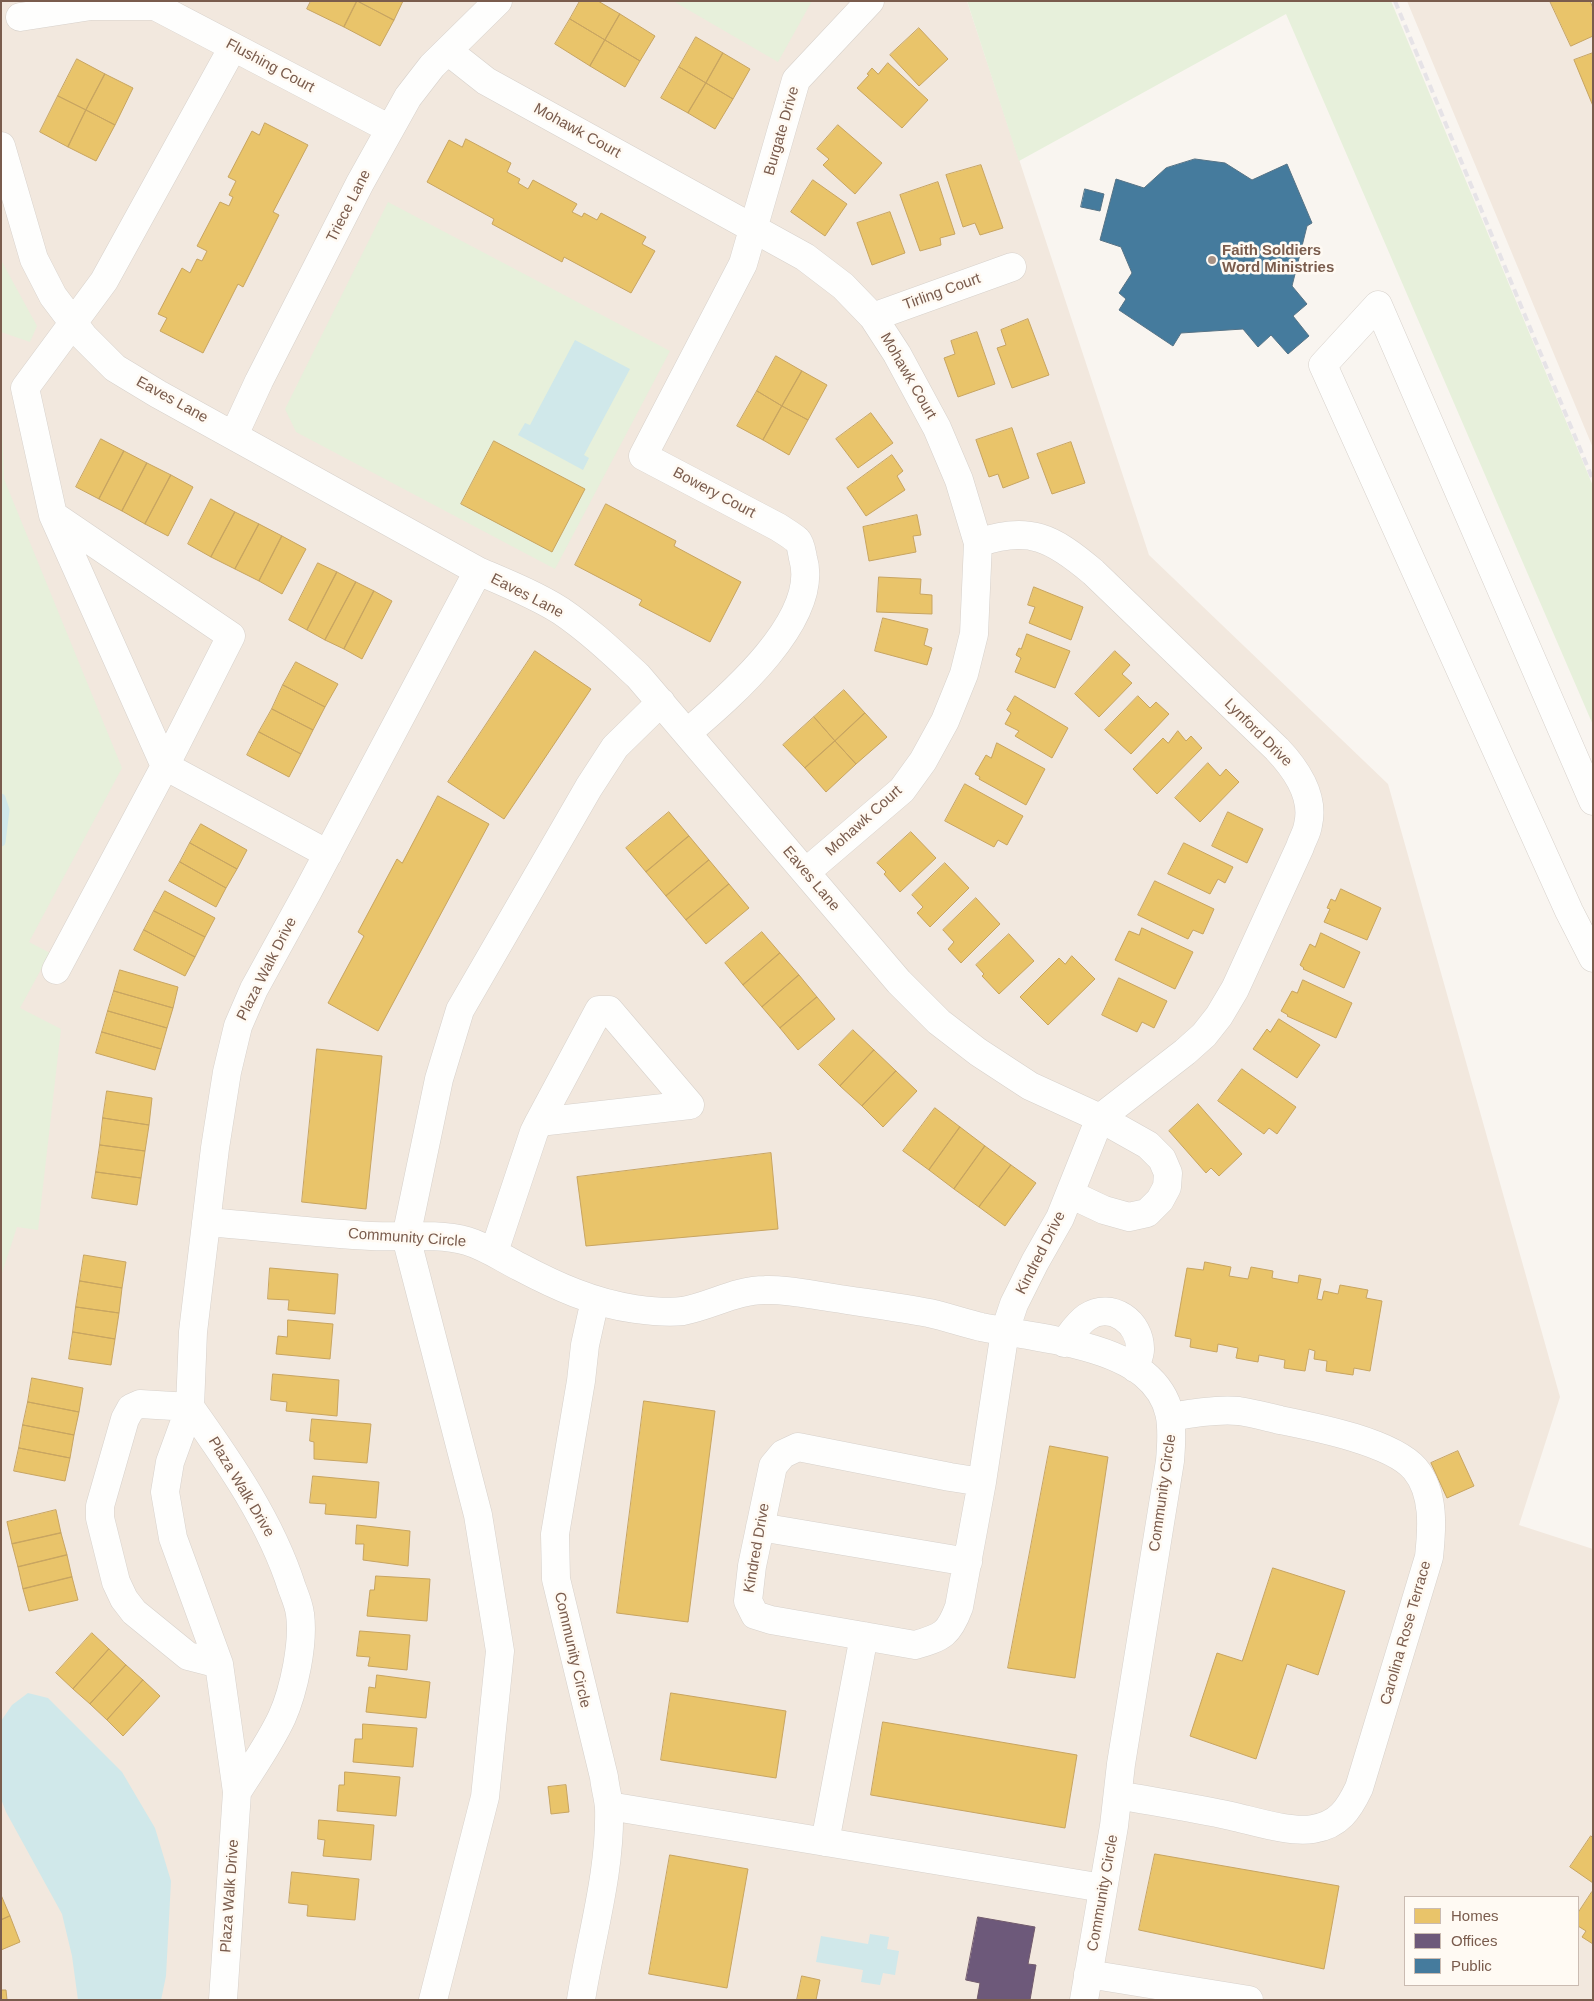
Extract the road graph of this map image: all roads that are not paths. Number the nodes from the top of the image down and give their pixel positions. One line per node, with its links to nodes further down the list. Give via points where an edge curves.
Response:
1 (498, 1): 6 (street, Triece Lane)
2 (870, 1): 9 (street, Burgate Drive, via 796,80)
3 (156, 4): 4 (street, via 91,6); 5 (street, Flushing Court)
4 (20, 17)
5 (233, 47): 7 (street, Flushing Court); 12 (street, via 104,282)
6 (448, 51): 7 (street, Triece Lane, via 408,97); 9 (street, Mohawk Court, via 486,81)
7 (390, 129): 13 (street, Triece Lane)
8 (1, 146): 12 (street, Eaves Lane, via 34,259 52,296)
9 (754, 228): 11 (street, Mohawk Court, via 805,257 843,286); 18 (street, Bowery Court, via 743,264 643,456 778,527 798,541 807,570 794,615 775,647 748,679)
10 (1012, 267): 11 (street, Tirling Court)
11 (873, 317): 15 (street, Mohawk Court, via 937,428 960,480)
12 (73, 322): 13 (street, Eaves Lane, via 115,368); 14 (street, via 25,388)
13 (234, 435): 16 (street, Eaves Lane)
14 (53, 515): 19 (street); 19 (street, via 231,636)
15 (978, 543): 22 (street, Mohawk Court, via 974,634 964,674 945,721 902,790); 25 (street, Lynford Drive, via 1018,534 1044,539 1068,551 1292,764 1307,798 1308,825 1300,847 1220,1016 1185,1052)
16 (478, 572): 17 (street, Eaves Lane, via 560,610 597,638); 21 (street, Plaza Walk Drive)
17 (661, 702): 18 (street, Eaves Lane); 29 (street, via 616,746 589,787 460,1010 439,1079)
18 (687, 732): 22 (street, Eaves Lane)
19 (165, 766): 21 (street); 24 (street)
20 (1593, 801): 23 (street, via 1378,305 1323,364 1560,893)
21 (328, 854): 28 (street, Plaza Walk Drive, via 254,989 238,1026 227,1072)
22 (806, 872): 25 (street, Eaves Lane, via 899,982 940,1022 1030,1086)
23 (1593, 958)
24 (56, 970)
25 (1100, 1118): 27 (street, Kindred Drive); 27 (street, Eaves Lane, via 1148,1145 1162,1159 1168,1173 1166,1187 1160,1200 1147,1213 1129,1217 1104,1210)
26 (539, 1122): 26 (street, via 599,1010 609,1010 690,1105); 30 (street)
27 (1070, 1194): 32 (street, Kindred Drive, via 1014,1304)
28 (206, 1222): 29 (street, Community Circle); 35 (street, Plaza Walk Drive, via 193,1332)
29 (406, 1237): 30 (street, Community Circle, via 464,1240); 49 (street, via 478,1515 500,1651 485,1798)
30 (494, 1252): 31 (street, Community Circle, via 560,1288)
31 (595, 1300): 32 (street, Community Circle, via 661,1312 683,1310 765,1290 931,1314); 44 (street, Community Circle, via 555,1534 556,1579)
32 (1005, 1331): 33 (street, Community Circle); 37 (street, Kindred Drive)
33 (1064, 1343): 34 (street, Community Circle, via 1122,1360); 34 (street, via 1087,1317 1098,1312 1115,1312 1128,1319 1138,1334 1140,1350)
34 (1134, 1368): 36 (street, Community Circle, via 1158,1389)
35 (190, 1407): 41 (street, Plaza Walk Drive, via 170,1462 165,1492 173,1538); 41 (street, via 140,1404 131,1408 103,1492 100,1518 116,1582 134,1612 188,1656); 42 (street, Plaza Walk Drive, via 266,1524 286,1568 300,1613 301,1645 282,1717)
36 (1171, 1417): 43 (street, Community Circle, via 1170,1461); 43 (street, Carolina Rose Terrace, via 1238,1411 1338,1432 1399,1456 1415,1469 1424,1484 1432,1531 1429,1557 1359,1788 1349,1808 1338,1819 1312,1830 1293,1829)
37 (982, 1482): 38 (street, Kindred Drive, via 798,1447 783,1454 773,1466); 39 (street, Kindred Drive)
38 (760, 1527): 39 (street); 40 (street, Kindred Drive, via 748,1602 755,1615 767,1620)
39 (968, 1562): 40 (street, Kindred Drive, via 952,1625 937,1639 915,1645)
40 (864, 1636): 45 (street)
41 (219, 1664): 42 (street, Plaza Walk Drive)
42 (238, 1792): 48 (street, Plaza Walk Drive)
43 (1118, 1795): 46 (street, Community Circle)
44 (609, 1806): 45 (street); 50 (street, Community Circle, via 599,1906)
45 (825, 1842): 46 (street)
46 (1103, 1888): 47 (street, Community Circle)
47 (1086, 1987): 51 (street)
48 (223, 2000)
49 (433, 2000)
50 (581, 2000)
51 (1249, 2000)

